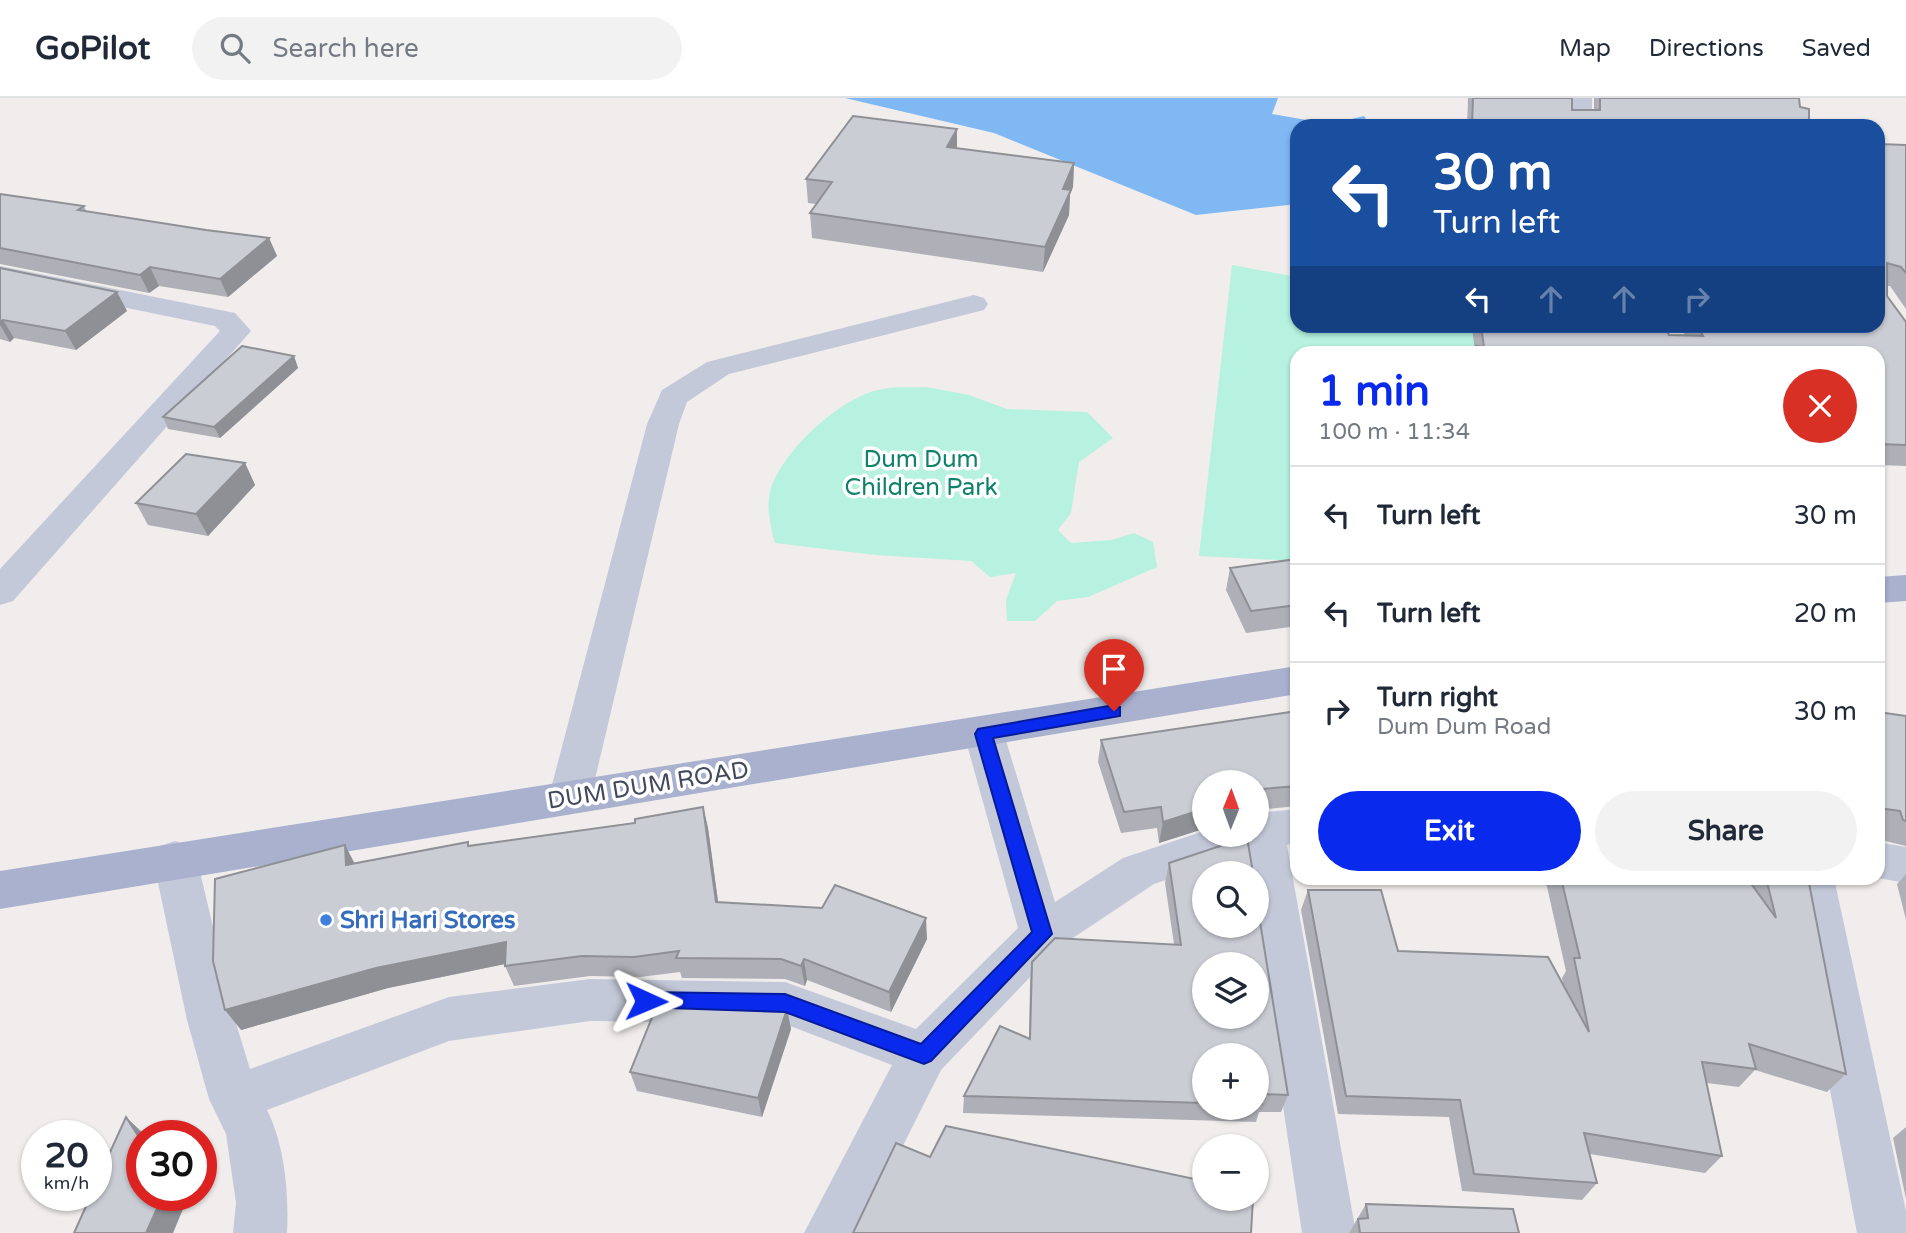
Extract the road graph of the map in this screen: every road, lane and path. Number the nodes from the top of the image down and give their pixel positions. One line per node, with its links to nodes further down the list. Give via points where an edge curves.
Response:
1 (1580, 98): 2 (street)
2 (1580, 119)
3 (0, 274): 7 (street, via 225,320 236,331)
4 (974, 304): 10 (street, via 718,368 674,397 663,424)
5 (1906, 588): 6 (main road)
6 (1885, 590)
7 (0, 592)
8 (1290, 681): 9 (main road, DUM DUM ROAD)
9 (984, 734): 10 (main road, DUM DUM ROAD); 18 (street)
10 (570, 796): 13 (main road, DUM DUM ROAD)
11 (1213, 847): 18 (street, via 1139,871)
12 (1269, 847): 23 (street)
13 (175, 859): 17 (main road, DUM DUM ROAD); 20 (street)
14 (1885, 861): 15 (street)
15 (1906, 865)
16 (1813, 885): 24 (street)
17 (0, 890)
18 (1042, 934): 19 (street)
19 (924, 1054): 20 (street, via 785,1003 590,1000 449,1019); 22 (street)
20 (234, 1099): 21 (street, via 251,1130 262,1203)
21 (260, 1233)
22 (831, 1233)
23 (1329, 1233)
24 (1884, 1233)

